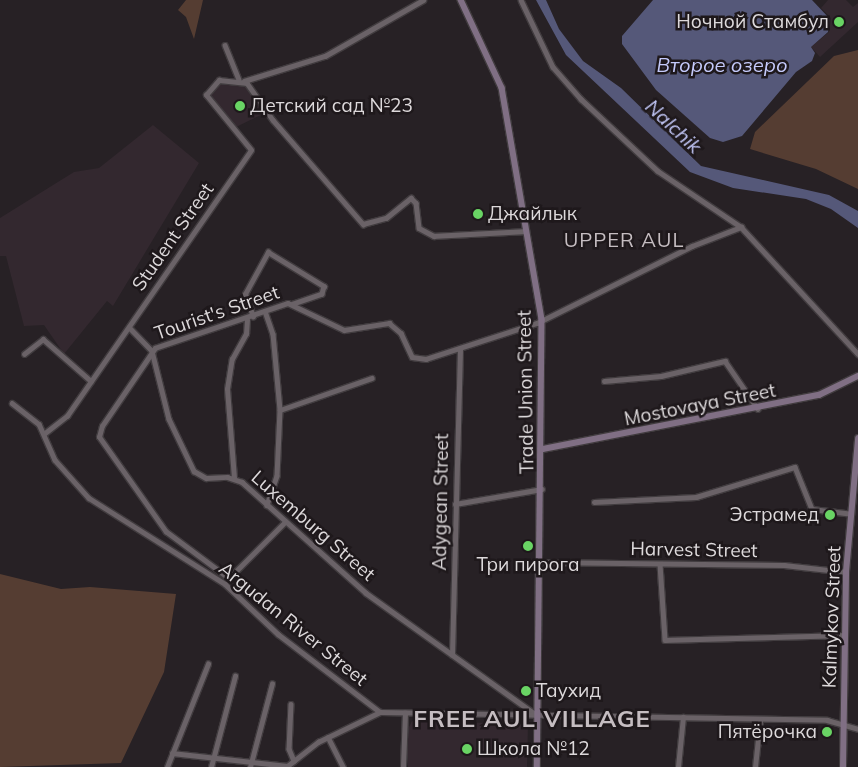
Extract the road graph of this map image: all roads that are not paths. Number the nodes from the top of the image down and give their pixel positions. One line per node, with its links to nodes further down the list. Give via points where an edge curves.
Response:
1 (423, 0): 5 (street, via 325,56)
2 (461, 0): 7 (street, Trade Union Street, via 502,88)
3 (521, 0): 6 (street, via 553,67 581,99 658,172)
4 (225, 45): 5 (street)
5 (241, 80): 7 (street, via 363,224 386,218 411,198 416,203 419,228 434,236); 13 (street, Student Street, via 214,82 206,95 251,150)
6 (741, 227): 12 (street, Tourist's Street); 17 (street)
7 (525, 231): 12 (street, Trade Union Street)
8 (293, 304): 9 (street, Tourist's Street); 10 (street, via 322,294 324,286 268,252 245,294); 14 (street, Tourist's Street, via 347,330 389,323 401,333 415,359)
9 (265, 311): 10 (street, Tourist's Street); 24 (street, via 273,334)
10 (253, 317): 11 (street, Tourist's Street)
11 (248, 320): 15 (street, Tourist's Street); 28 (street, via 246,334 232,359 227,389)
12 (542, 320): 14 (street, Tourist's Street); 27 (street, Trade Union Street)
13 (129, 326): 15 (street, Luxemburg Street); 20 (street, Student Street)
14 (460, 349): 31 (street, Adygean Street)
15 (152, 351): 28 (street, Luxemburg Street, via 169,419 189,466 206,478); 38 (street, Tourist's Street, via 100,428 100,441 166,532)
16 (24, 354): 20 (street, via 43,339)
17 (858, 354)
18 (858, 376): 23 (street, Mostovaya Street, via 826,393)
19 (372, 378): 24 (street)
20 (91, 381): 25 (street, Student Street, via 64,420)
21 (604, 381): 23 (street, via 661,376 725,361)
22 (12, 403): 25 (street, Argudan River Street)
23 (758, 409): 27 (street, Mostovaya Street)
24 (280, 410): 32 (street, via 277,476)
25 (45, 433): 39 (street, Argudan River Street, via 55,460 89,498)
26 (858, 439): 33 (street, Kalmykov Street)
27 (543, 449): 29 (street, Trade Union Street)
28 (234, 478): 32 (street, Luxemburg Street)
29 (542, 489): 31 (street); 35 (street, Trade Union Street)
30 (594, 502): 33 (street, via 696,497 795,467 812,509)
31 (455, 504): 41 (street, Adygean Street)
32 (267, 505): 34 (street, Luxemburg Street)
33 (851, 514): 37 (street, Kalmykov Street)
34 (285, 522): 38 (street); 41 (street, Luxemburg Street, via 366,593)
35 (540, 562): 36 (street, Harvest Street); 48 (street, Trade Union Street)
36 (660, 564): 37 (street, Harvest Street, via 784,565); 40 (street, via 665,640)
37 (846, 572): 40 (street, Kalmykov Street)
38 (228, 578): 39 (street)
39 (225, 584): 46 (street, Argudan River Street, via 278,634)
40 (845, 635): 51 (street, Kalmykov Street)
41 (452, 655): 48 (street, Luxemburg Street)
42 (208, 664): 54 (street)
43 (235, 676): 55 (street)
44 (272, 684): 57 (street)
45 (291, 704): 56 (street, via 289,750)
46 (380, 712): 47 (street); 53 (street)
47 (405, 713): 48 (street); 62 (street)
48 (538, 716): 49 (street); 63 (street, Trade Union Street)
49 (683, 717): 50 (street); 64 (street)
50 (760, 720): 51 (street, via 827,720); 65 (street)
51 (844, 725): 52 (street); 66 (street, Kalmykov Street)
52 (858, 729)
53 (328, 737): 56 (street); 61 (street)
54 (172, 753): 55 (street); 58 (street)
55 (213, 759): 57 (street); 59 (street)
56 (294, 760): 60 (street)
57 (251, 765): 60 (street)
58 (167, 767)
59 (211, 767)
60 (287, 767)
61 (343, 767)
62 (403, 767)
63 (536, 767)
64 (678, 767)
65 (755, 767)
66 (843, 767)

